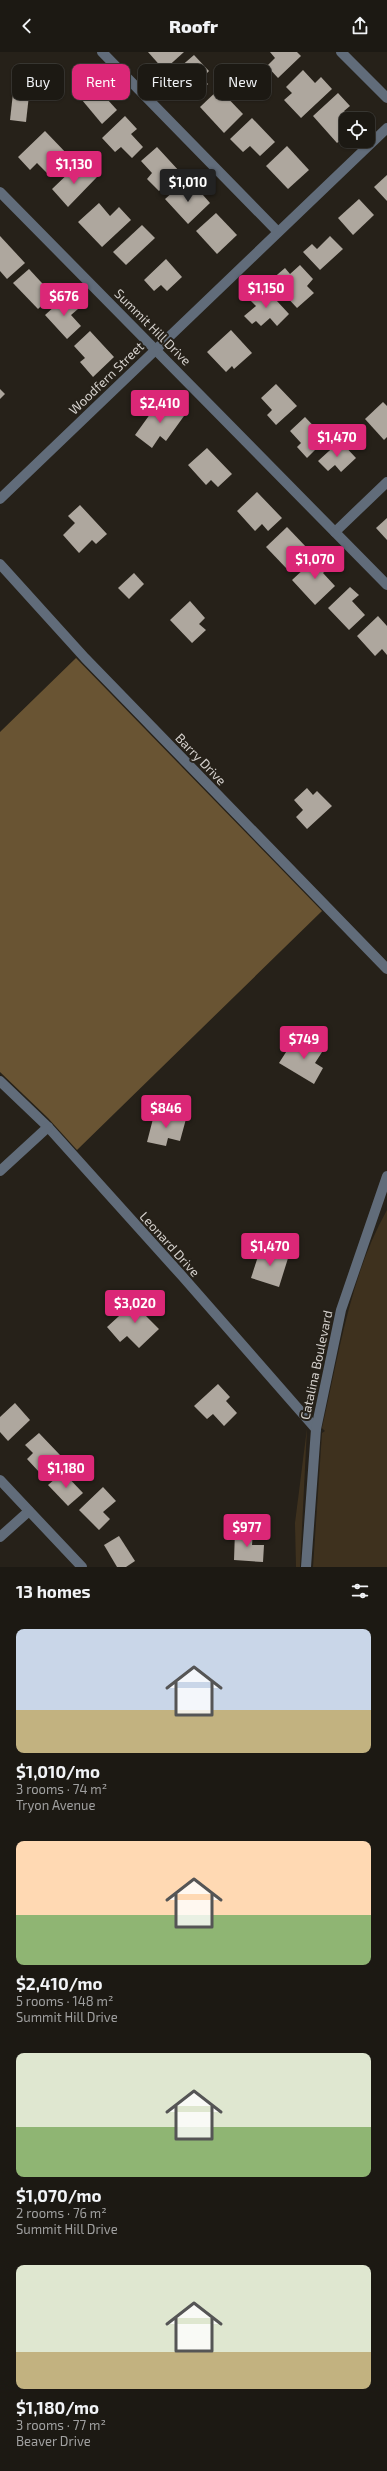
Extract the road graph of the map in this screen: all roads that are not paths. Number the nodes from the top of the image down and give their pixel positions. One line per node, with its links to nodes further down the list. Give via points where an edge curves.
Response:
1 (102, 52): 6 (street)
2 (341, 52): 3 (street)
3 (387, 98)
4 (387, 128): 6 (street, Woodfern Street)
5 (0, 192): 7 (street, Summit Hill Drive)
6 (278, 232): 7 (street, Woodfern Street)
7 (156, 348): 9 (street, Woodfern Street); 10 (street, Summit Hill Drive)
8 (387, 482): 10 (street)
9 (0, 499)
10 (335, 532): 12 (street, Summit Hill Drive)
11 (0, 564): 13 (street, Barry Drive, via 85,658)
12 (387, 585)
13 (387, 969)
14 (0, 1081): 15 (street, Leonard Drive)
15 (48, 1127): 16 (street); 18 (street, Leonard Drive)
16 (0, 1171)
17 (387, 1176): 18 (street, Catalina Boulevard, via 341,1310)
18 (316, 1429): 23 (street, Catalina Boulevard)
19 (0, 1480): 20 (street)
20 (29, 1510): 21 (street); 22 (street)
21 (0, 1537)
22 (82, 1567)
23 (306, 1567)

